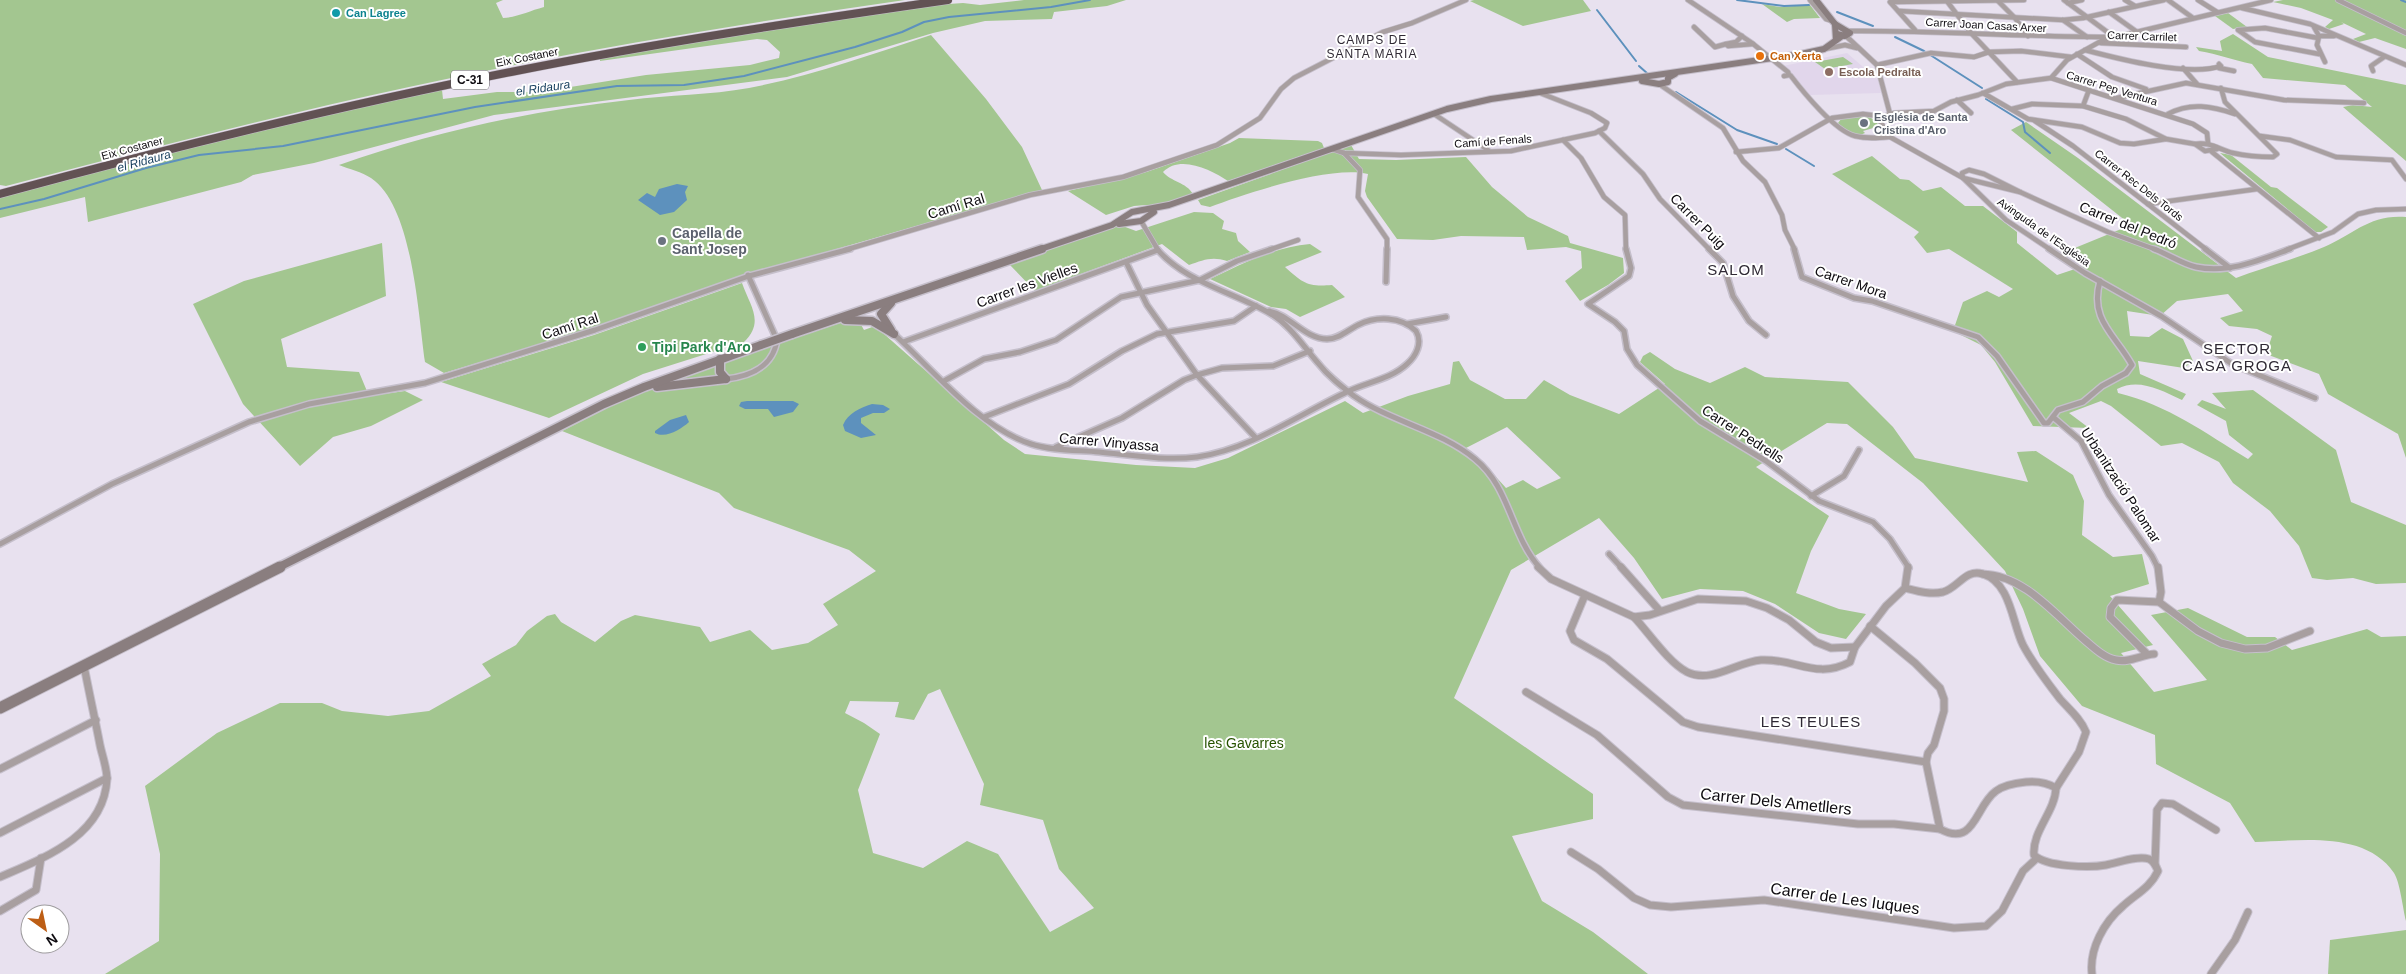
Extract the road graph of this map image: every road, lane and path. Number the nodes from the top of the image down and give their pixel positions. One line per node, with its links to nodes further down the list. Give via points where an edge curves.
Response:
1 (928, 0): 105 (highway, Eix Costaner / C-31, via 664,40 444,82 249,126)
2 (948, 0): 105 (highway, Eix Costaner / C-31, via 705,36 443,85)
3 (1466, 0): 114 (street, Camí Ral, via 1383,32 1294,78 1281,89 1260,118 1217,145 1123,177 1030,195 905,234)
4 (1688, 0): 36 (street)
5 (1810, 0): 6 (street); 32 (street)
6 (1816, 0): 32 (street)
7 (1998, 0): 8 (street); 17 (street); 26 (street)
8 (2024, 0)
9 (2082, 0): 18 (street)
10 (2125, 0): 19 (street)
11 (2164, 0): 19 (street)
12 (2168, 0): 27 (street)
13 (2198, 0): 23 (street)
14 (2271, 0): 20 (street)
15 (2338, 0): 35 (street)
16 (1890, 1): 17 (street); 21 (street)
17 (1946, 1): 24 (street)
18 (2066, 1): 25 (street)
19 (2135, 6): 22 (street)
20 (2240, 8): 23 (street); 29 (street)
21 (1899, 11): 24 (street); 31 (street)
22 (2109, 12): 25 (street); 33 (street)
23 (2218, 13): 27 (street)
24 (1956, 14): 26 (street); 34 (street)
25 (2087, 17): 28 (street); 40 (street)
26 (2015, 18): 28 (street); 37 (street)
27 (2193, 18): 33 (street)
28 (2062, 20): 39 (street)
29 (2310, 24): 38 (street); 41 (street, via 2317,30)
30 (1694, 27): 42 (street, via 1715,47)
31 (1915, 30): 32 (street, Carrer Joan Casas Arxer); 34 (street, Carrer Joan Casas Arxer)
32 (1840, 32): 46 (street); 47 (street)
33 (2137, 32): 40 (street)
34 (1971, 33): 37 (street, Carrer Joan Casas Arxer); 49 (street)
35 (2406, 33)
36 (1742, 36): 42 (street, via 1736,42); 43 (street)
37 (2028, 36): 39 (street, Carrer Joan Casas Arxer)
38 (2340, 36): 41 (street); 54 (street)
39 (2087, 37): 40 (street, Carrer Joan Casas Arxer)
40 (2114, 37): 44 (street)
41 (2318, 37): 51 (street); 51 (street, via 2250,28 2238,30 2255,42)
42 (1726, 44): 43 (street)
43 (1753, 44): 55 (street)
44 (2095, 44): 45 (street, Carrer Carrilet, via 2113,42); 48 (street); 52 (street)
45 (2186, 47)
46 (1824, 49): 47 (street, via 1845,45); 55 (street)
47 (1861, 50): 57 (street)
48 (2085, 50): 50 (street); 52 (street)
49 (1989, 52): 53 (street); 57 (street, via 1974,57 1931,53); 67 (street)
50 (2077, 54): 52 (street); 53 (street); 71 (street, via 2112,77)
51 (2319, 54): 56 (street)
52 (2101, 55): 59 (street)
53 (2072, 57): 64 (street)
54 (2384, 57): 58 (street); 61 (street, via 2374,62 2371,66)
55 (1773, 59): 62 (street, via 1788,72 1789,75); 66 (street, via 1677,73)
56 (2324, 62)
57 (1877, 65): 81 (street)
58 (2406, 65)
59 (2183, 68): 60 (street, via 2205,70 2219,66); 68 (street)
60 (2234, 71)
61 (2373, 71)
62 (1784, 76)
63 (1791, 76): 85 (street, via 1810,100)
64 (2051, 78): 67 (street); 70 (street, Carrer Pep Ventura)
65 (1649, 80): 66 (street, via 1659,84); 66 (street, via 1653,74); 72 (street)
66 (1666, 82): 98 (street, Carrer Mora, via 1723,128)
67 (2017, 82): 73 (street)
68 (2196, 84): 69 (street); 71 (street, via 2180,83)
69 (2221, 88): 76 (street, via 2284,100); 83 (street, via 2225,102)
70 (2089, 90): 74 (street, Carrer Pep Ventura); 77 (street)
71 (2148, 90): 74 (street)
72 (1540, 93): 80 (street, via 1470,103); 88 (street, via 1606,123 1605,128)
73 (1983, 93): 75 (street); 78 (street)
74 (2117, 98): 82 (street, Carrer Pep Ventura)
75 (1957, 100): 79 (street); 81 (street, via 1934,110)
76 (2364, 103)
77 (2083, 106): 78 (street, via 2042,104); 91 (street, via 2126,119)
78 (2012, 110): 86 (street)
79 (1971, 113)
80 (1434, 114): 95 (street); 97 (street)
81 (1890, 114): 84 (street); 87 (street, via 1884,118)
82 (2168, 114): 83 (street, Carrer Pep Ventura, via 2186,106 2199,105); 93 (street, Carrer Pep Ventura, via 2202,128 2207,132)
83 (2236, 114): 89 (street)
84 (1879, 116): 85 (street, via 1863,114); 87 (street, Avinguda de l'Església)
85 (1832, 118): 90 (street, via 1838,127 1854,136); 98 (street, via 1779,148)
86 (2035, 121): 91 (street, via 2082,127 2126,145); 106 (street, Carrer Rec Dels Tords)
87 (1883, 126): 90 (street, Avinguda de l'Església)
88 (1598, 131): 92 (street, Camí de Fenals); 130 (street, Carrer Puig, via 1643,174 1660,199 1723,263 1733,296 1749,321)
89 (2260, 136): 96 (street, via 2277,154 2273,157 2248,156); 102 (street, via 2290,140 2336,157 2392,160)
90 (1890, 137): 101 (street, Avinguda de l'Església)
91 (2166, 139): 94 (street)
92 (1563, 140): 97 (street, Camí de Fenals, via 1525,149); 145 (street, Carrer Pedrells, via 1581,158 1604,196 1625,215 1627,228 1625,245 1631,268 1629,276 1588,304 1615,322 1624,332 1627,350 1636,364 1700,421 1766,462)
93 (2208, 143): 94 (street); 96 (street)
94 (2195, 144): 99 (street)
95 (1332, 149): 100 (street, Camí de Fenals); 108 (street)
96 (2217, 149): 99 (street)
97 (1488, 150): 100 (street, Camí de Fenals, via 1401,155)
98 (1736, 152): 141 (street, Carrer Mora, via 1771,189 1797,255 1802,277 1854,298 1872,301 1978,337 2001,360 2039,418 2048,423)
99 (2212, 152): 103 (street)
100 (1344, 153): 117 (street, via 1360,170 1358,197 1387,239)
101 (1963, 178): 104 (street); 104 (street, via 1962,173 1975,170); 116 (street, Avinguda de l'Església, via 2006,220)
102 (2406, 179)
103 (2258, 189): 106 (street); 109 (street)
104 (2020, 192): 113 (street, Carrer del Pedró, via 2195,267)
105 (0, 193)
106 (2148, 204): 113 (street, Carrer Rec Dels Tords)
107 (2406, 209): 109 (street, Carrer del Pedró, via 2358,214 2334,232)
108 (1143, 217): 111 (street); 119 (street, via 1129,219)
109 (2319, 238): 113 (street, Carrer del Pedró)
110 (1298, 240): 115 (street, via 1237,261)
111 (1158, 250): 112 (street, Carrer les Vielles); 115 (street)
112 (1126, 262): 118 (street); 131 (street, Carrer les Vielles)
113 (2230, 268)
114 (749, 275): 135 (street, via 777,340 776,350 771,360 756,371 736,379); 146 (street, Camí Ral, via 595,330 425,383 308,404 244,424 112,484)
115 (1200, 280): 118 (street); 120 (street)
116 (2100, 281): 139 (street, via 2161,316 2232,364); 141 (street, via 2095,311 2132,365 2126,373 2102,386 2083,402 2058,410)
117 (1386, 282)
118 (1139, 292): 128 (street); 136 (street, via 1108,304 1056,340 984,359)
119 (894, 300): 121 (street); 123 (street)
120 (1256, 306): 122 (street); 128 (street, via 1234,321)
121 (869, 309): 123 (street); 125 (street); 126 (street)
122 (1265, 311): 127 (street, via 1286,315 1316,337 1327,338 1336,338 1376,318); 132 (street, via 1293,331)
123 (881, 314): 129 (street)
124 (1446, 317): 127 (street)
125 (832, 321): 126 (street); 133 (street, bridge)
126 (872, 321): 129 (street)
127 (1408, 324): 137 (street, Carrer Vinyassa, via 1417,332 1419,341 1409,362 1398,371)
128 (1167, 331): 134 (street); 140 (street, via 1122,350 1070,384)
129 (894, 334): 131 (street, Carrer Vinyassa)
130 (1766, 335)
131 (903, 342): 136 (street, Carrer Vinyassa)
132 (1310, 351): 134 (street, via 1273,366 1222,368); 137 (street, via 1326,372)
133 (720, 359): 135 (street, via 720,372); 138 (street)
134 (1196, 375): 142 (street); 143 (street, via 1122,418)
135 (726, 379): 138 (street, via 671,384)
136 (944, 380): 140 (street, Carrer Vinyassa)
137 (1349, 391): 142 (street, Carrer Vinyassa); 150 (street, via 1368,405 1475,459 1493,476 1532,559 1542,572)
138 (623, 395): 157 (street)
139 (2315, 398)
140 (984, 417): 143 (street, Carrer Vinyassa, via 1016,440)
141 (2053, 417): 151 (street, Urbanització Palomar, via 2080,441 2109,495 2152,556 2158,568)
142 (1255, 437): 143 (street, Carrer Vinyassa, via 1222,451 1166,458)
143 (1054, 448)
144 (1859, 450): 145 (street, via 1844,476)
145 (1811, 496): 149 (street, via 1862,516 1880,530 1903,556 1909,569)
146 (0, 544)
147 (1609, 554): 152 (street)
148 (1982, 574): 149 (street, via 1962,578 1944,592 1927,593); 151 (street, via 1991,572 2017,583 2082,639 2107,657 2121,661 2150,654 2110,617 2110,608 2117,600); 164 (street, via 1997,585 2010,604 2020,639 2034,663 2086,732 2085,741)
149 (1905, 588): 154 (street)
150 (1585, 595): 153 (street); 161 (street, via 1570,631 1574,640 1608,659 1683,722)
151 (2159, 602): 155 (street, via 2198,631 2221,643 2245,649 2267,648)
152 (1660, 612): 153 (street); 156 (street, via 1698,600 1746,601 1789,620 1816,642 1831,648)
153 (1634, 617): 156 (street, via 1677,665 1697,676 1711,676 1758,660 1775,660 1828,672 1850,662)
154 (1870, 626): 156 (street); 161 (street, via 1940,688 1944,711)
155 (2310, 631)
156 (1854, 646)
157 (84, 666): 159 (street); 160 (street)
158 (1526, 692): 165 (street, Carrer Dels Ametllers, via 1597,735 1668,797 1683,805 1858,824)
159 (0, 708)
160 (96, 720): 162 (street); 163 (street)
161 (1926, 762): 165 (street)
162 (0, 769)
163 (106, 778): 167 (street); 169 (street, via 105,792 89,828)
164 (2056, 788): 165 (street, Carrer Dels Ametllers, via 2036,781 2014,783 1996,791 1984,804 1972,827 1958,834 1946,834); 170 (street, via 2058,797 2035,843 2033,853)
165 (1940, 829)
166 (2216, 830): 171 (street, via 2173,804 2162,803 2157,810)
167 (0, 833)
168 (1571, 852): 170 (street, Carrer de Les Iuques, via 1634,898 1650,905 1670,907 1764,900 1954,928 1986,926 2002,911 2023,871)
169 (41, 858): 172 (street); 173 (street, via 36,890)
170 (2036, 859): 171 (street, via 2083,866 2140,859 2149,859)
171 (2155, 864): 175 (street, via 2158,872 2154,881 2116,912 2106,926 2090,966)
172 (0, 877)
173 (0, 911)
174 (2248, 912): 176 (street, via 2236,940)
175 (2092, 974)
176 (2212, 974)

